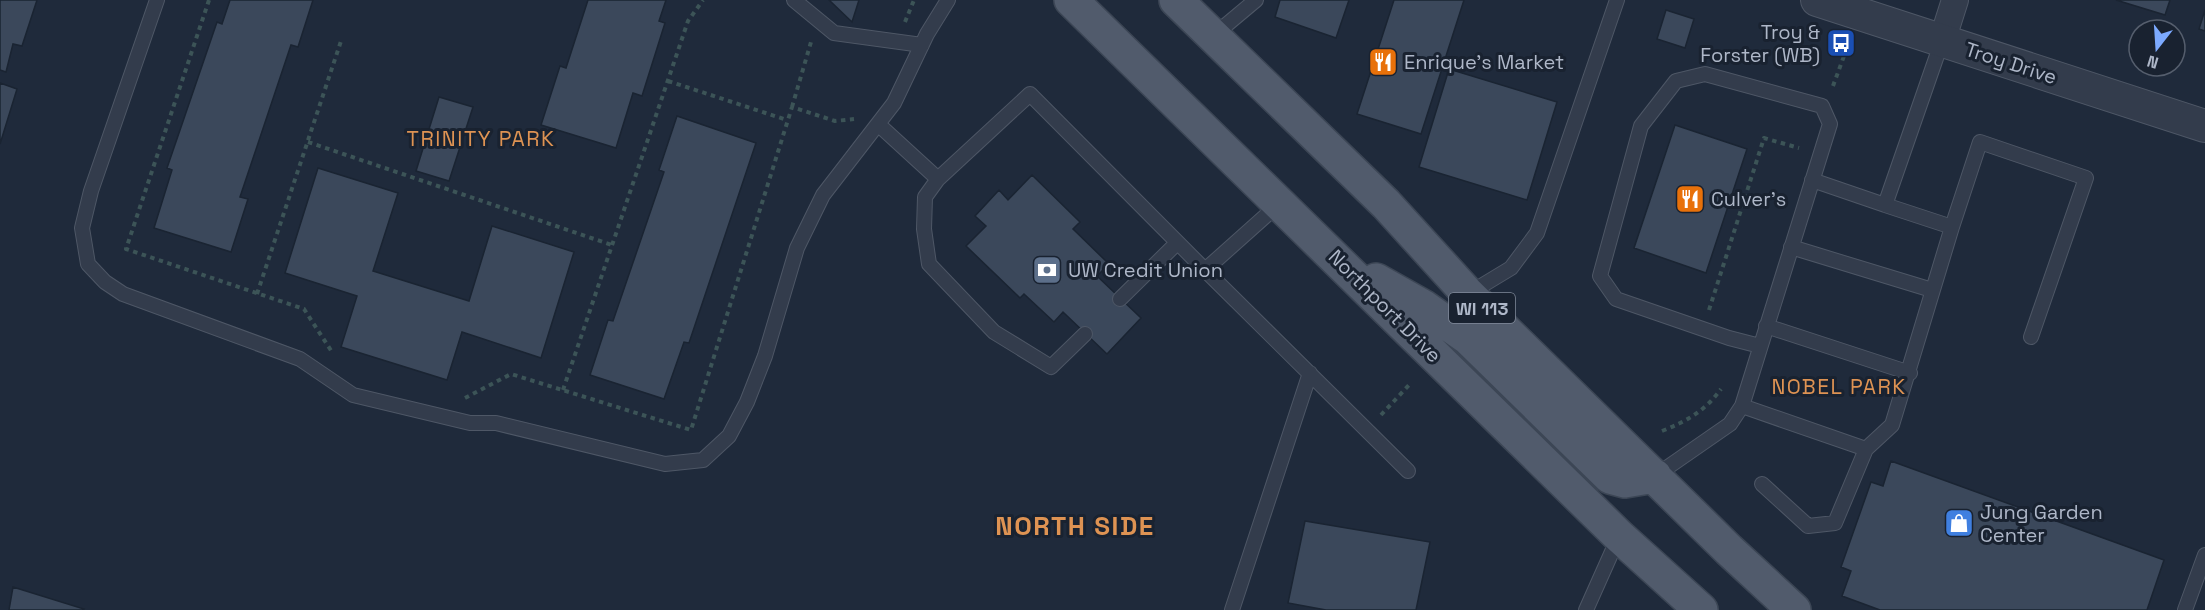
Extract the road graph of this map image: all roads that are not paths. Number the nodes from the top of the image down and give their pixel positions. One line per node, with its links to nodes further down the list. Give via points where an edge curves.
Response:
1 (157, 0): 13 (lane, via 91,191 82,228 88,264 105,282 123,294 300,359 353,395 470,423 496,423 665,464 703,460 729,436 765,356 797,249 823,195)
2 (794, 0): 12 (lane, via 834,33)
3 (948, 0): 12 (lane)
4 (1071, 0): 17 (main road, Northport Drive)
5 (1176, 0): 10 (main road, WI 113)
6 (1617, 0): 25 (lane, via 1537,233 1510,268)
7 (1817, 0): 11 (street, Troy Drive)
8 (1955, 0): 11 (street)
9 (1249, 2): 10 (lane)
10 (1213, 36): 25 (main road, WI 113, via 1386,204)
11 (1942, 41): 14 (street, Troy Drive); 18 (lane)
12 (922, 45): 13 (lane, via 894,103)
13 (879, 124): 15 (lane)
14 (2205, 126)
15 (938, 179): 20 (lane, via 1030,94); 28 (lane, via 925,197 929,264 959,298 994,332 1051,367)
16 (1812, 180): 18 (lane); 21 (lane); 30 (lane, via 1830,124 1822,106 1704,74 1676,81 1641,126 1600,276 1616,299)
17 (1281, 203): 22 (main road, Northport Drive); 23 (lane)
18 (1885, 205): 19 (lane)
19 (1952, 227): 24 (lane); 29 (lane, via 1980,142 2086,178)
20 (1177, 243): 23 (lane); 26 (lane)
21 (1791, 247): 24 (lane); 27 (lane)
22 (1335, 256): 36 (main road, via 1424,307 1468,338 1610,477 1625,481); 38 (main road, Northport Drive)
23 (1205, 270): 31 (lane)
24 (1932, 290): 32 (lane)
25 (1468, 294): 36 (main road, WI 113)
26 (1120, 299)
27 (1766, 326): 30 (lane); 32 (lane)
28 (1085, 334)
29 (2031, 337)
30 (1760, 346): 33 (lane)
31 (1310, 373): 35 (lane); 40 (lane)
32 (1910, 374): 34 (lane, via 1892,425)
33 (1742, 406): 34 (lane); 36 (lane, via 1730,424)
34 (1866, 449): 37 (lane, via 1835,523 1808,526)
35 (1408, 471)
36 (1655, 476): 43 (main road, WI 113)
37 (1762, 484)
38 (1619, 536): 41 (lane); 42 (main road, Northport Drive)
39 (2205, 555): 44 (lane)
40 (1232, 610)
41 (1586, 610)
42 (1701, 610)
43 (1794, 610)
44 (2185, 610)

